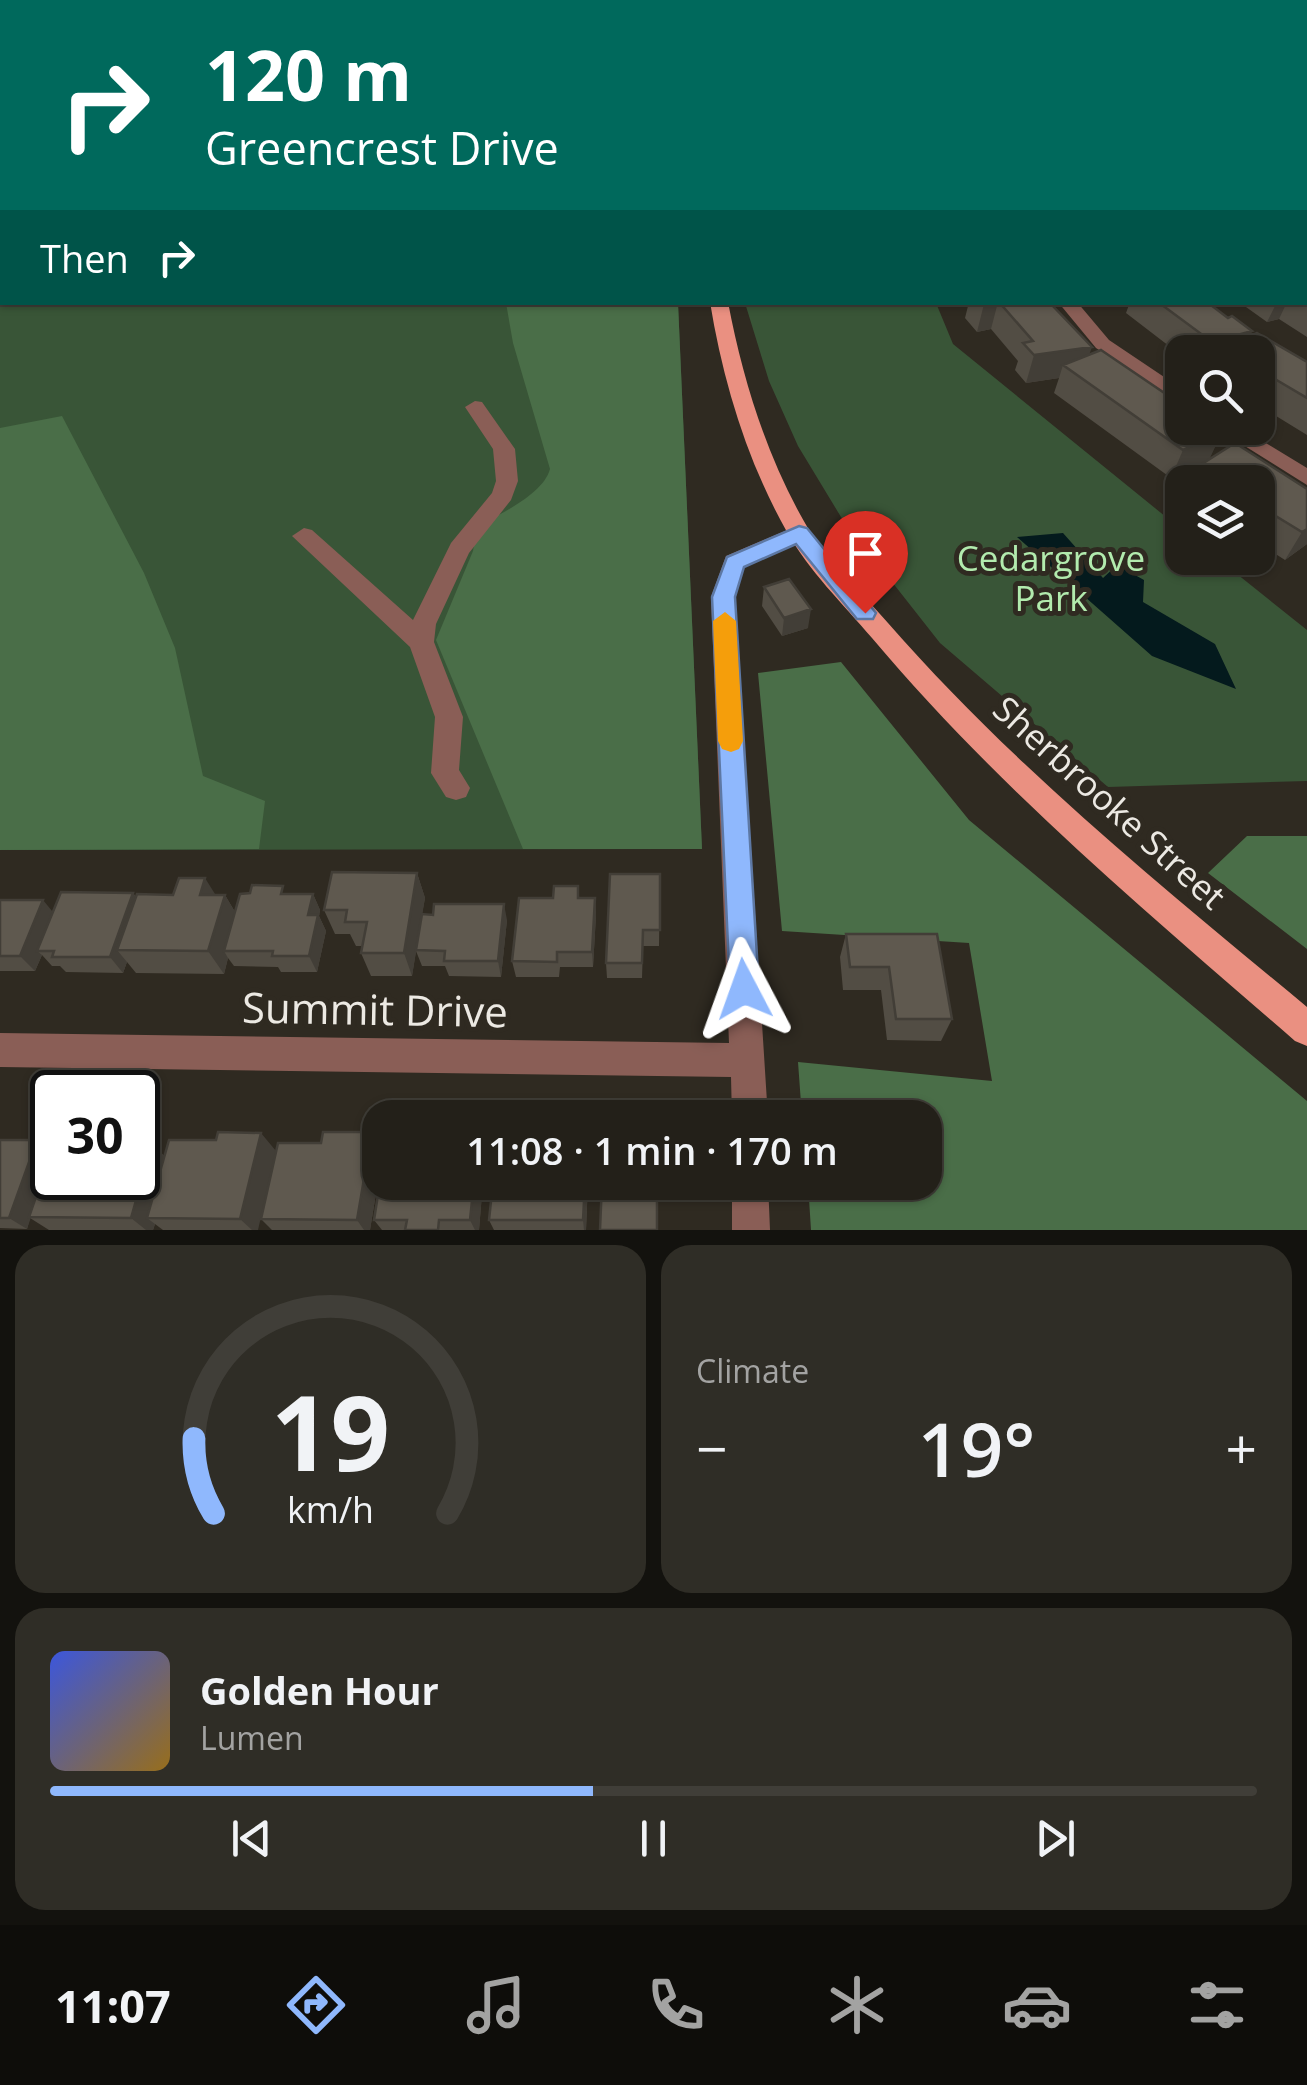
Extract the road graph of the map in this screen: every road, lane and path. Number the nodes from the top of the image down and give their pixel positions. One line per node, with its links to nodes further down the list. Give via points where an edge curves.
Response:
1 (719, 305): 7 (main road, Sherbrooke Street, via 725,346)
2 (1068, 305): 3 (street, via 1122,358)
3 (1165, 387)
4 (476, 408): 9 (street, via 504,448 504,495 459,549 422,624)
5 (1255, 445): 6 (street)
6 (1307, 478)
7 (799, 534): 11 (main road, Sherbrooke Street, via 902,658 1033,795); 13 (street, via 734,562 724,597)
8 (304, 536): 9 (street)
9 (421, 642): 10 (street, via 449,717 445,774)
10 (456, 788)
11 (1307, 1029)
12 (0, 1050): 13 (street, Summit Drive)
13 (749, 1060): 14 (street)
14 (750, 1100)
15 (750, 1200): 16 (street)
16 (751, 1230)

